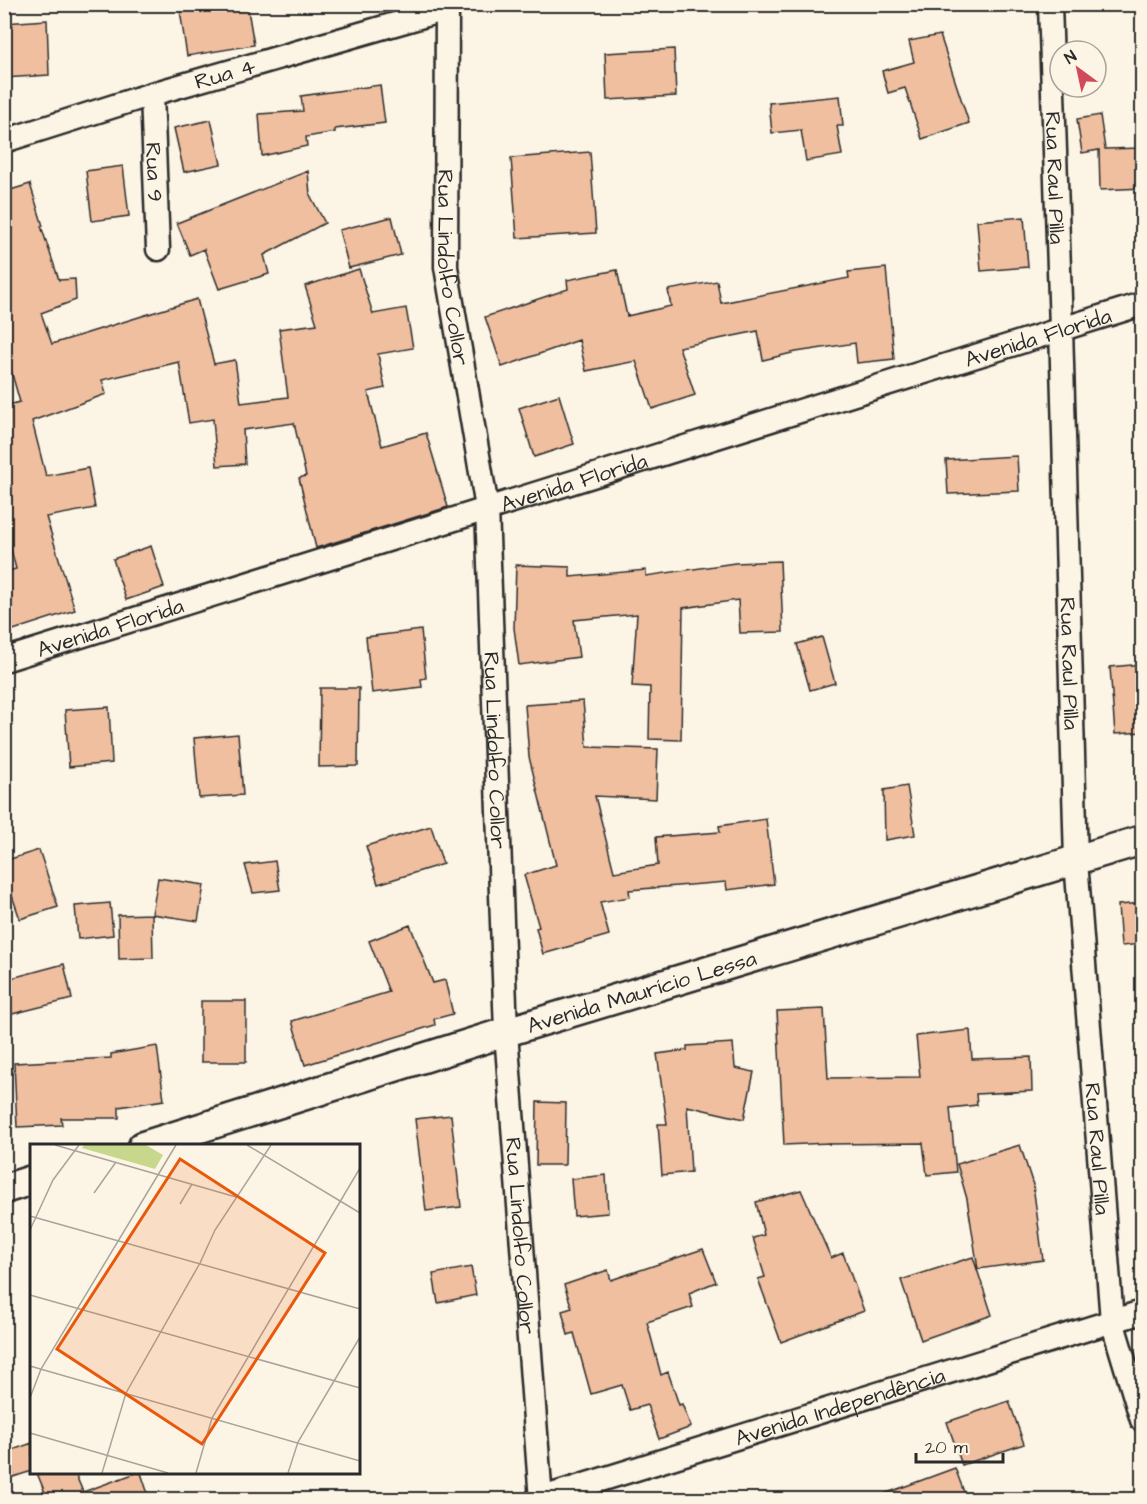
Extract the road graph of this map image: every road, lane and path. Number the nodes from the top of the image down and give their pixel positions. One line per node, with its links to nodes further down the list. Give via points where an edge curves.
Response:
1 (1050, 4): 7 (street, Rua Raul Pilla)
2 (447, 7): 3 (street, Rua 4); 8 (street, Rua Lindolfo Collor, via 446,267)
3 (152, 94): 4 (street, Rua 4); 5 (street, Rua 9)
4 (4, 141)
5 (158, 249)
6 (1143, 304): 7 (street, Avenida Florida)
7 (1061, 328): 8 (street, Avenida Florida); 11 (street, Rua Raul Pilla)
8 (487, 508): 9 (street, Avenida Florida); 12 (street, Rua Lindolfo Collor)
9 (4, 660)
10 (1143, 840): 11 (street, Avenida Maurício Lessa)
11 (1076, 861): 12 (street, Avenida Maurício Lessa); 17 (street, Rua Raul Pilla)
12 (506, 1032): 13 (street, Avenida Maurício Lessa); 19 (street, Rua Lindolfo Collor)
13 (149, 1144)
14 (30, 1181): 15 (street)
15 (4, 1188)
16 (1143, 1312): 17 (street, Avenida Independência)
17 (1113, 1321): 18 (street, Rua Raul Pilla); 19 (street, Avenida Independência)
18 (1143, 1420)
19 (540, 1499)

